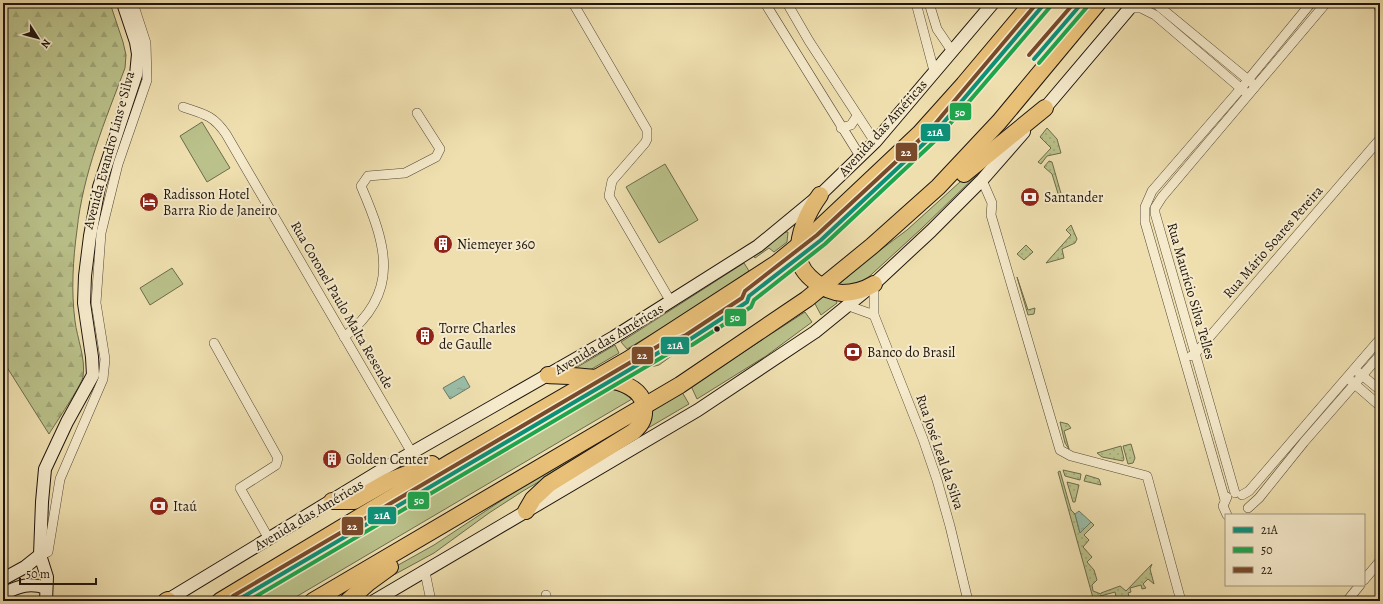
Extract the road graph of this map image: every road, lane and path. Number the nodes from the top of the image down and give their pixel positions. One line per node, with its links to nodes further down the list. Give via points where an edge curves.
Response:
1 (123, 3): 74 (main road, Avenida Evandro Lins e Silva, via 138,54 136,75 99,187 90,236 84,303 93,375 45,469)
2 (133, 3): 74 (street, Avenida Evandro Lins e Silva, via 146,44 147,80 118,164 101,233 96,303 105,359 103,379 60,479 48,552)
3 (573, 3): 45 (street, via 647,130 645,143 612,181 610,196)
4 (765, 3): 20 (street)
5 (787, 3): 18 (street)
6 (916, 3): 22 (street)
7 (929, 3): 21 (street, via 937,29)
8 (993, 3): 21 (main road, Avenida das Américas)
9 (1032, 3): 41 (highway, Avenida das Américas, via 920,133)
10 (1098, 3): 42 (highway, via 967,158)
11 (1155, 3): 23 (street)
12 (1312, 3): 17 (street, Rua Maurício Silva Telles)
13 (1326, 3): 19 (street, Rua Maurício Silva Telles)
14 (1378, 3): 16 (street)
15 (1132, 5): 25 (street, via 1155,15); 28 (main road)
16 (1380, 10)
17 (1295, 23): 19 (street); 23 (street, Rua Maurício Silva Telles)
18 (801, 27): 20 (street); 30 (street)
19 (1303, 30): 24 (street, Rua Maurício Silva Telles)
20 (785, 35): 31 (street)
21 (952, 51): 22 (main road, Avenida das Américas)
22 (934, 71): 33 (main road, Avenida das Américas)
23 (1248, 79): 24 (street); 25 (street, Rua Maurício Silva Telles)
24 (1256, 86): 26 (street, Rua Maurício Silva Telles)
25 (1240, 88): 26 (street); 34 (street, Rua Maurício Silva Telles)
26 (1249, 95): 35 (street, Rua Maurício Silva Telles)
27 (183, 107): 48 (street, Rua Coronel Paulo Malta Resende, via 206,114 218,122)
28 (1045, 108): 37 (main road); 42 (highway, via 987,154 913,221 899,232)
29 (417, 113): 48 (street, via 440,149 439,153 405,173 368,176 360,186 380,235 384,257 383,277 372,307 359,325)
30 (858, 116): 31 (street, via 851,125); 33 (street)
31 (841, 128): 36 (street)
32 (1380, 139): 52 (street, Rua Mário Soares Pereira)
33 (875, 142): 36 (main road, Avenida das Américas)
34 (1192, 145): 35 (street); 39 (street, Rua Maurício Silva Telles, via 1152,191)
35 (1200, 152): 40 (street, Rua Maurício Silva Telles)
36 (860, 156): 38 (main road, Avenida das Américas)
37 (982, 180): 43 (main road); 91 (street, via 992,203 991,215 1060,450 1070,456 1147,476)
38 (820, 195): 41 (highway, via 804,220); 45 (main road, Avenida das Américas, via 758,246)
39 (1145, 207): 40 (street); 53 (street, Rua Maurício Silva Telles, via 1145,222)
40 (1156, 208): 52 (street, Rua Maurício Silva Telles, via 1155,213)
41 (800, 244): 44 (highway, via 799,257 805,272); 57 (highway, Avenida das Américas, via 711,307)
42 (872, 246): 44 (highway)
43 (874, 284): 44 (highway, via 862,291 841,293); 46 (main road); 47 (street, Rua José Leal da Silva)
44 (823, 287): 61 (highway, via 680,385)
45 (671, 302): 55 (main road, Avenida das Américas)
46 (849, 306): 47 (street); 70 (main road, via 717,398)
47 (874, 315): 90 (street, Rua José Leal da Silva, via 937,480)
48 (344, 337): 64 (street, Rua Coronel Paulo Malta Resende)
49 (1380, 339): 54 (street)
50 (214, 343): 73 (street, via 278,458 276,465 240,488)
51 (1380, 354): 56 (street)
52 (1194, 355): 53 (street); 66 (street, Rua Maurício Silva Telles)
53 (1184, 358): 68 (street, Rua Maurício Silva Telles)
54 (1355, 369): 56 (street); 58 (street)
55 (548, 375): 57 (highway); 64 (main road, Avenida das Américas)
56 (1362, 375): 59 (street); 60 (street)
57 (596, 378): 61 (highway, via 635,389 641,396); 65 (highway, Avenida das Américas)
58 (1347, 378): 59 (street); 63 (street)
59 (1354, 384): 62 (street); 63 (street)
60 (1380, 390)
61 (644, 406): 70 (highway, via 645,416 639,427 549,484 533,499); 72 (highway)
62 (1380, 406)
63 (1300, 439): 66 (street, via 1248,491); 69 (street, via 1260,498)
64 (412, 453): 67 (main road, Avenida das Américas)
65 (451, 462): 67 (highway, via 435,462 389,481 354,500); 85 (highway, Avenida das Américas)
66 (1238, 494): 68 (street); 69 (street, Rua Maurício Silva Telles, via 1248,503)
67 (332, 501): 73 (main road, Avenida das Américas)
68 (1224, 503): 71 (street, Rua Maurício Silva Telles)
69 (1246, 511)
70 (526, 512): 76 (main road)
71 (1227, 514)
72 (450, 521): 86 (highway); 87 (highway, via 438,538 381,573)
73 (269, 539): 84 (main road, Avenida das Américas)
74 (40, 555): 77 (main road, via 33,562); 80 (main road, Avenida Evandro Lins e Silva, via 47,577)
75 (1380, 561): 78 (street)
76 (425, 572): 88 (main road); 89 (street)
77 (3, 579)
78 (1365, 579)
79 (1359, 586): 92 (street)
80 (46, 588): 81 (main road, via 30,584); 83 (main road, Avenida Evandro Lins e Silva)
81 (3, 594)
82 (1380, 598): 93 (street)
83 (46, 601)
84 (167, 601)
85 (220, 601)
86 (313, 601)
87 (348, 601)
88 (374, 601)
89 (431, 601)
90 (968, 601)
91 (1181, 601)
92 (1347, 601)
93 (1377, 601)

